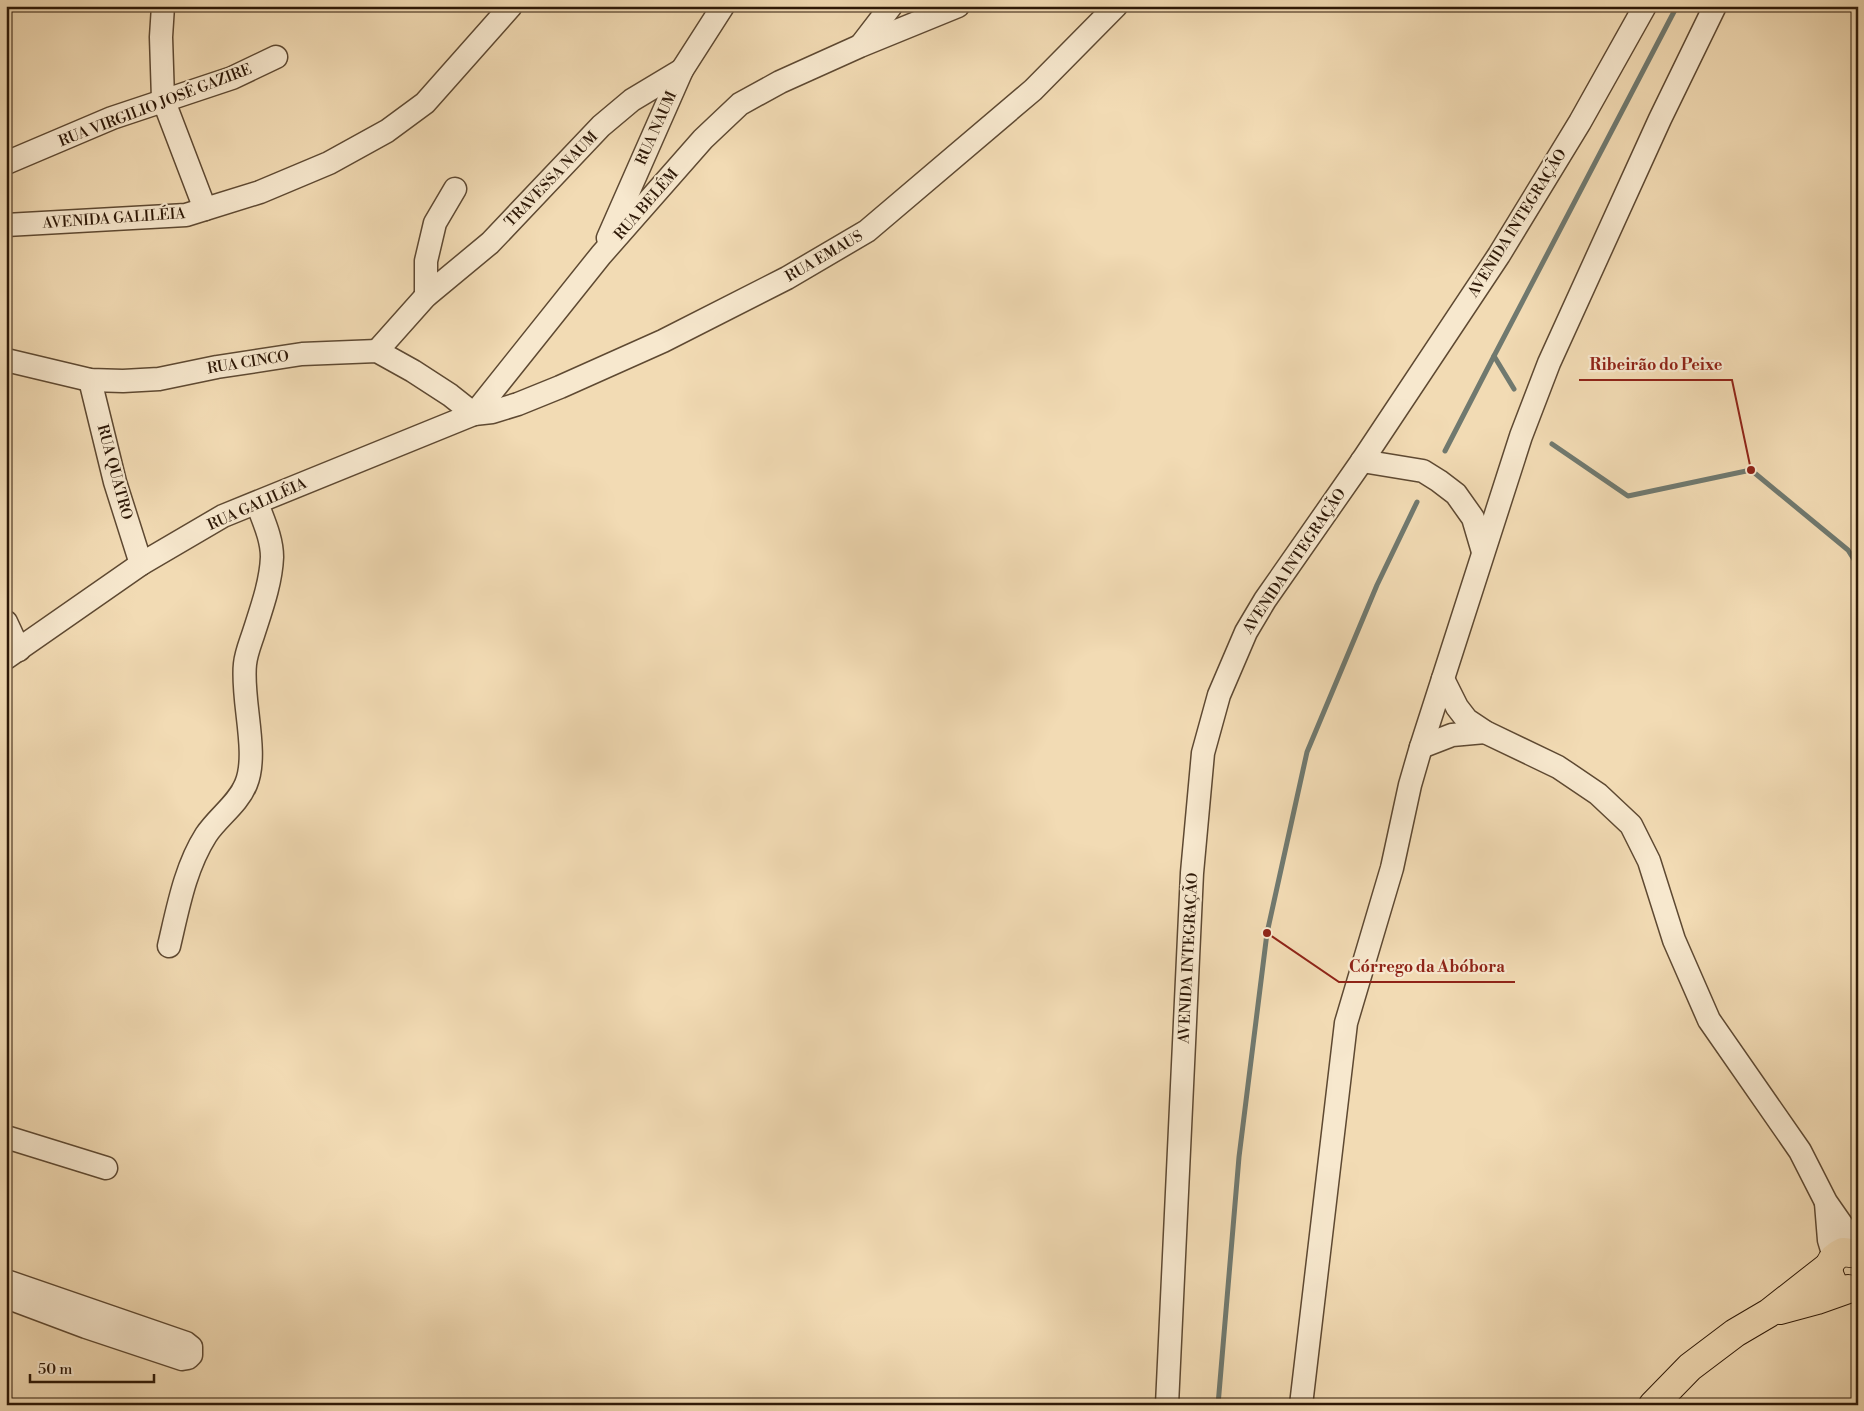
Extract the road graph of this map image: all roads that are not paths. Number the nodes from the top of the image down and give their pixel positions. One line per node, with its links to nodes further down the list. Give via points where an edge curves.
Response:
1 (163, 6): 12 (street)
2 (511, 6): 15 (street, AVENIDA GALILÉIA, via 425,103 387,131 329,163 260,192)
3 (723, 6): 11 (street, RUA NAUM)
4 (891, 6): 9 (street)
5 (958, 6): 9 (street, RUA BELÉM)
6 (1116, 6): 22 (street, RUA EMAUS, via 1033,90 867,231 787,278 654,345 560,388 492,412)
7 (1645, 6): 23 (street, AVENIDA INTEGRAÇÃO, via 1580,122 1499,255)
8 (1715, 6): 25 (street, via 1549,363)
9 (860, 46): 17 (street, RUA BELÉM, via 780,82 725,116)
10 (276, 57): 12 (street, RUA VIRGILIO JOSÉ GAZIRE, via 232,78)
11 (682, 70): 17 (street, RUA NAUM); 18 (street, TRAVESSA NAUM, via 632,100 601,126 490,243)
12 (164, 99): 13 (street, RUA VIRGILIO JOSÉ GAZIRE); 15 (street)
13 (6, 163)
14 (455, 189): 18 (street, via 435,223 426,261)
15 (205, 209): 16 (street, AVENIDA GALILÉIA, via 186,215)
16 (6, 225)
17 (601, 255): 22 (street, RUA BELÉM)
18 (426, 296): 19 (street, TRAVESSA NAUM)
19 (377, 351): 21 (street, RUA CINCO, via 302,354 159,379); 22 (street, via 443,390)
20 (10, 363): 21 (street, RUA CINCO)
21 (90, 380): 26 (street, RUA QUATRO, via 115,482)
22 (474, 414): 24 (street, RUA GALILÉIA)
23 (1362, 461): 25 (street, via 1423,471 1440,480 1456,494 1473,518); 40 (street, AVENIDA INTEGRAÇÃO, via 1246,632 1219,695 1203,753 1192,873)
24 (256, 503): 26 (street, RUA GALILÉIA, via 223,516); 32 (street, via 270,538 272,557 266,596 245,662 250,769 247,784 239,797 207,833 194,857 182,890)
25 (1483, 552): 29 (street)
26 (141, 564): 28 (street, RUA GALILÉIA)
27 (6, 622): 28 (street)
28 (13, 654)
29 (1443, 679): 30 (street, via 1467,720); 31 (street)
30 (1485, 732): 31 (street, via 1452,734); 35 (street, via 1558,767 1598,794 1630,825 1649,860 1674,940 1709,1020 1800,1151 1826,1202 1829,1240)
31 (1421, 747): 41 (street, via 1392,868 1346,1023)
32 (169, 946)
33 (6, 1138): 34 (street)
34 (106, 1168)
35 (1844, 1258): 37 (main road, via 1829,1275 1836,1285); 39 (main road)
36 (6, 1281): 38 (street, via 186,1343 191,1347 191,1355 182,1359 86,1328)
37 (1853, 1287): 39 (main road)
38 (6, 1297)
39 (1769, 1313): 42 (main road, via 1690,1367)
40 (1167, 1405)
41 (1301, 1405)
42 (1653, 1405)

